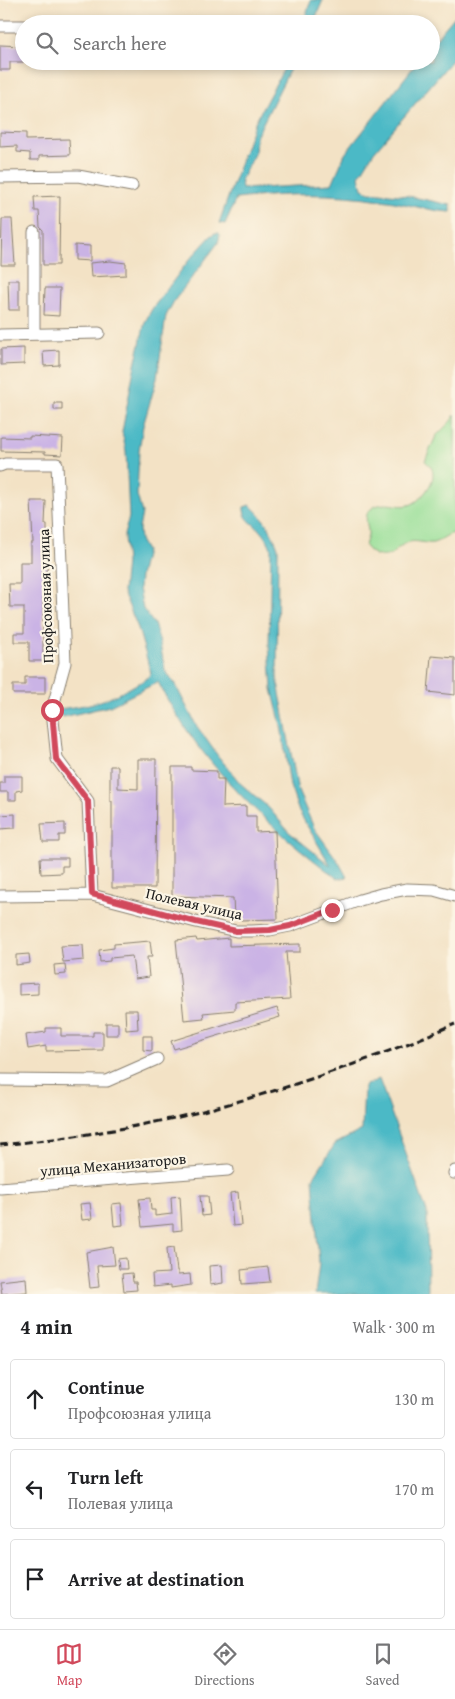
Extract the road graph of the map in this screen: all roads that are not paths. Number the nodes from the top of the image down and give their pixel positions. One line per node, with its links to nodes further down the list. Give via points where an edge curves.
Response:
1 (0, 26): 2 (street)
2 (15, 26)
3 (0, 177): 4 (street, via 78,176)
4 (132, 186)
5 (34, 232): 7 (street)
6 (99, 333): 7 (street)
7 (34, 334): 8 (street)
8 (0, 335)
9 (0, 466): 10 (street, Профсоюзная улица, via 57,464 65,663 52,710 56,759 88,801)
10 (92, 894): 11 (street, Полевая улица); 12 (street, Полевая улица, via 236,931 290,926 360,900 407,889 434,890)
11 (0, 896)
12 (455, 896)
13 (157, 1059): 14 (street, via 107,1081)
14 (0, 1080)
15 (228, 1170): 16 (street, улица Механизаторов)
16 (0, 1188)

